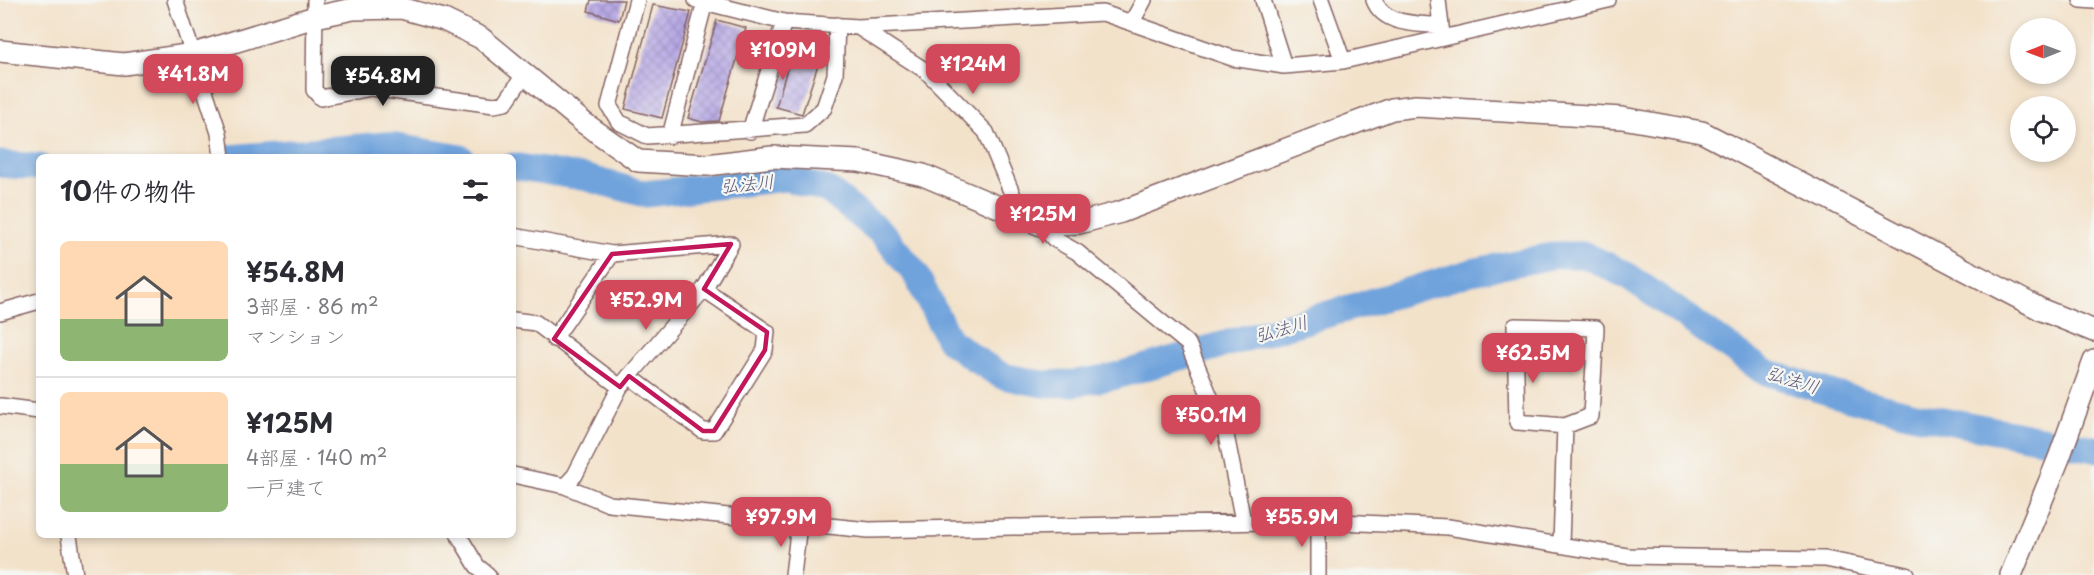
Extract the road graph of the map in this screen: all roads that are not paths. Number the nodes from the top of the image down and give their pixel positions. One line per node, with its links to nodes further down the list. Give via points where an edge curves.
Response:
1 (175, 0): 20 (street)
2 (637, 0): 25 (street, via 609,106 619,122 647,136)
3 (1144, 0): 14 (street)
4 (1263, 0): 22 (street)
5 (1321, 0): 21 (street)
6 (1374, 0): 18 (street, via 1376,7 1393,21)
7 (1438, 0): 18 (street)
8 (1608, 0): 18 (street)
9 (2081, 0): 11 (street)
10 (700, 1): 15 (street); 25 (street)
11 (2094, 1)
12 (395, 4): 13 (street); 23 (street, via 444,20 481,38)
13 (315, 8): 20 (street); 23 (street, via 314,90 321,98 371,88 494,105 505,103)
14 (1132, 21): 17 (street, via 1103,13); 22 (street, via 1232,58)
15 (784, 22): 16 (street); 24 (street)
16 (837, 26): 17 (street); 24 (street, via 835,75 824,108 805,125)
17 (858, 27): 27 (street, via 926,71 986,132)
18 (1442, 32): 21 (street)
19 (0, 51): 20 (street, via 124,64)
20 (194, 54): 26 (street)
21 (1343, 61): 22 (street)
22 (1284, 66)
23 (524, 75): 27 (street, via 638,161 707,165 772,157 859,161 923,175)
24 (750, 131): 25 (street)
25 (670, 136)
26 (222, 153)
27 (1031, 221): 34 (street, via 1079,223 1121,212 1392,109 1416,106 1622,118 1702,132 2042,310); 43 (street, via 1077,252 1188,344 1226,435)
28 (516, 237): 29 (street)
29 (612, 254): 30 (street, via 731,244); 35 (street)
30 (704, 289): 37 (street); 37 (street, via 767,332 765,350 714,431 703,431)
31 (36, 301): 32 (street)
32 (0, 312)
33 (516, 320): 35 (street, via 536,323)
34 (2094, 331)
35 (554, 339): 37 (street)
36 (2094, 361): 54 (street)
37 (624, 381): 42 (street, via 575,475)
38 (0, 406): 39 (street)
39 (36, 411)
40 (1565, 426): 40 (street, via 1517,422 1515,326 1596,328 1591,416); 48 (street)
41 (516, 476): 42 (street)
42 (564, 486): 45 (street, via 609,504)
43 (1244, 521): 44 (street); 45 (street, via 869,530)
44 (1318, 521): 48 (street, via 1448,527); 52 (street)
45 (798, 525): 51 (street)
46 (69, 538): 49 (street)
47 (460, 538): 50 (street, via 477,566)
48 (1561, 545): 53 (street, via 1627,556 1825,559)
49 (75, 575)
50 (488, 575)
51 (793, 575)
52 (1318, 575)
53 (1907, 575)
54 (2011, 575)

